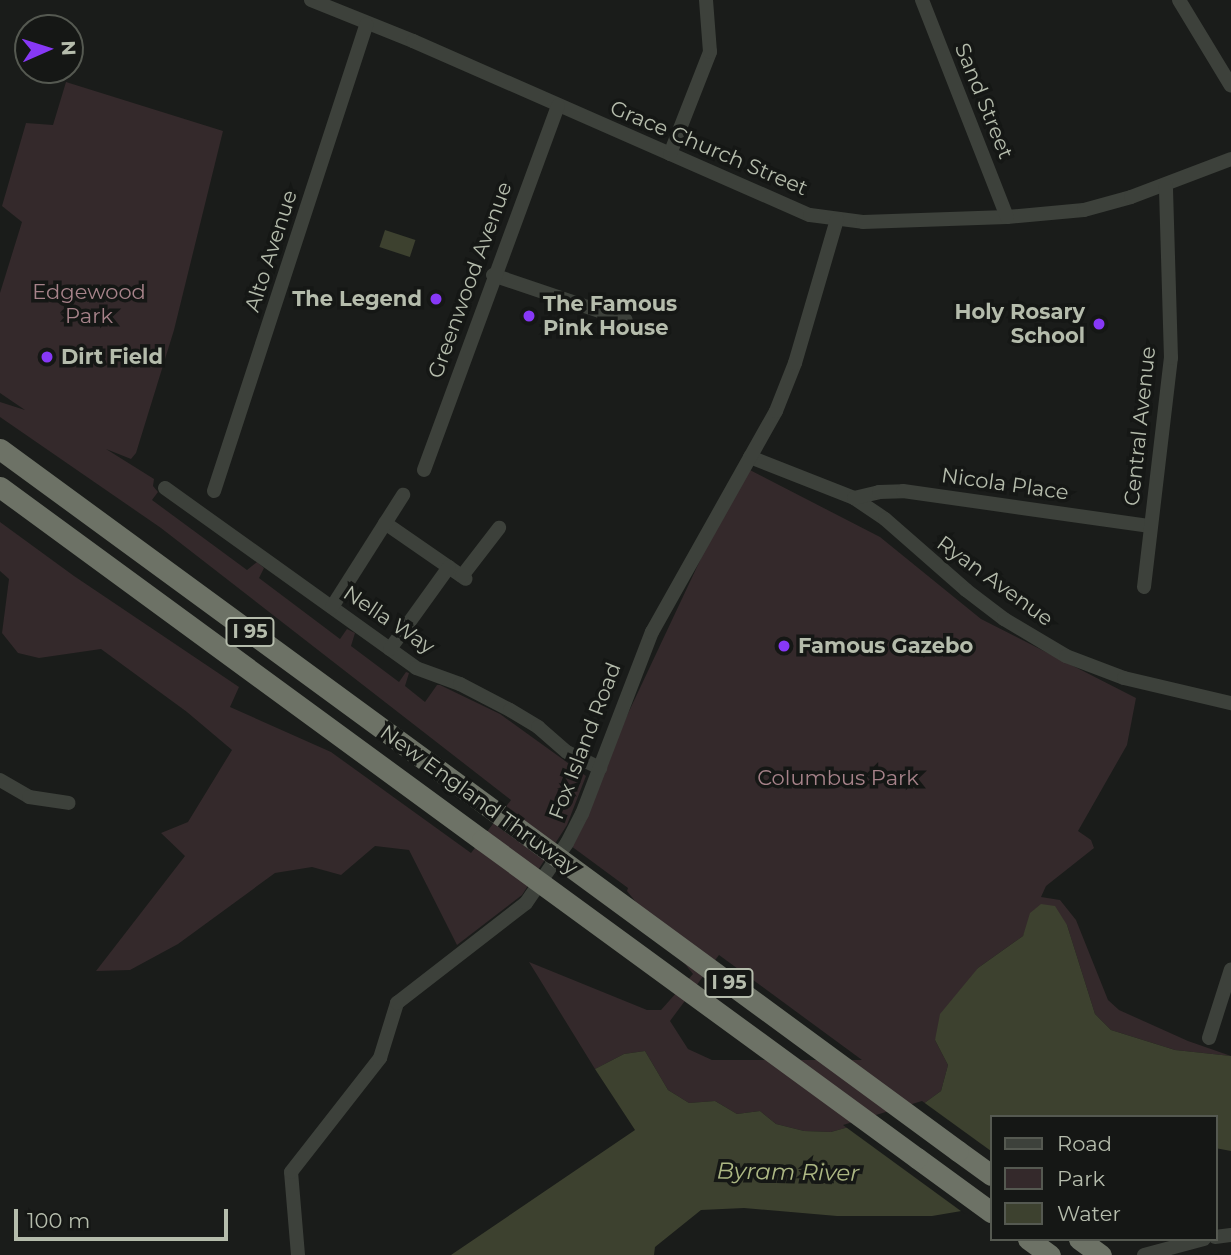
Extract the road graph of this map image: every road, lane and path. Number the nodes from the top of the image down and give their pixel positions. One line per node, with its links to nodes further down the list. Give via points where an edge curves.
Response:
1 (311, 0): 5 (street, Grace Church Street)
2 (706, 0): 8 (street, via 710,52)
3 (922, 0): 11 (street, Sand Street)
4 (1179, 0): 6 (street)
5 (367, 23): 7 (street, Grace Church Street); 20 (street, Alto Avenue)
6 (1231, 86)
7 (558, 106): 8 (street, Grace Church Street); 13 (street, Greenwood Avenue)
8 (670, 154): 12 (street, Grace Church Street, via 810,215)
9 (1231, 159): 10 (street, Grace Church Street)
10 (1166, 185): 11 (street, Grace Church Street, via 1084,210); 24 (street, Central Avenue, via 1171,358)
11 (1007, 217): 12 (street, Grace Church Street)
12 (837, 219): 16 (street, Fox Island Road, via 795,363 776,411)
13 (493, 275): 14 (street); 17 (street, Greenwood Avenue)
14 (626, 320)
15 (0, 449): 36 (highway, New England Thruway / I 95, bridge)
16 (750, 457): 22 (street, Ryan Avenue); 31 (street, Fox Island Road, via 652,632)
17 (424, 470)
18 (0, 487): 37 (highway, New England Thruway / I 95, bridge)
19 (165, 488): 28 (street, Nella Way)
20 (214, 491)
21 (403, 495): 23 (street)
22 (855, 498): 24 (street, Nicola Place, via 903,491); 30 (street, Ryan Avenue, via 965,590 1066,656 1124,678)
23 (385, 523): 26 (street); 28 (street)
24 (1149, 526): 27 (street, Central Avenue)
25 (499, 528): 26 (street, via 464,578)
26 (449, 567): 29 (street)
27 (1144, 587)
28 (332, 607): 29 (street, Nella Way)
29 (390, 649): 31 (street, Nella Way, via 416,668 510,710 567,752)
30 (1229, 698)
31 (600, 768): 41 (street, Fox Island Road, via 567,843 527,903 397,1003 380,1058 297,1160 290,1172)
32 (0, 780): 33 (street, via 29,797)
33 (69, 803)
34 (1231, 970): 35 (street)
35 (1209, 1038)
36 (990, 1174)
37 (990, 1211)
38 (1031, 1241): 42 (highway)
39 (1082, 1241): 43 (highway)
40 (1196, 1241): 44 (street)
41 (298, 1255)
42 (1050, 1255)
43 (1101, 1255)
44 (1144, 1255)

